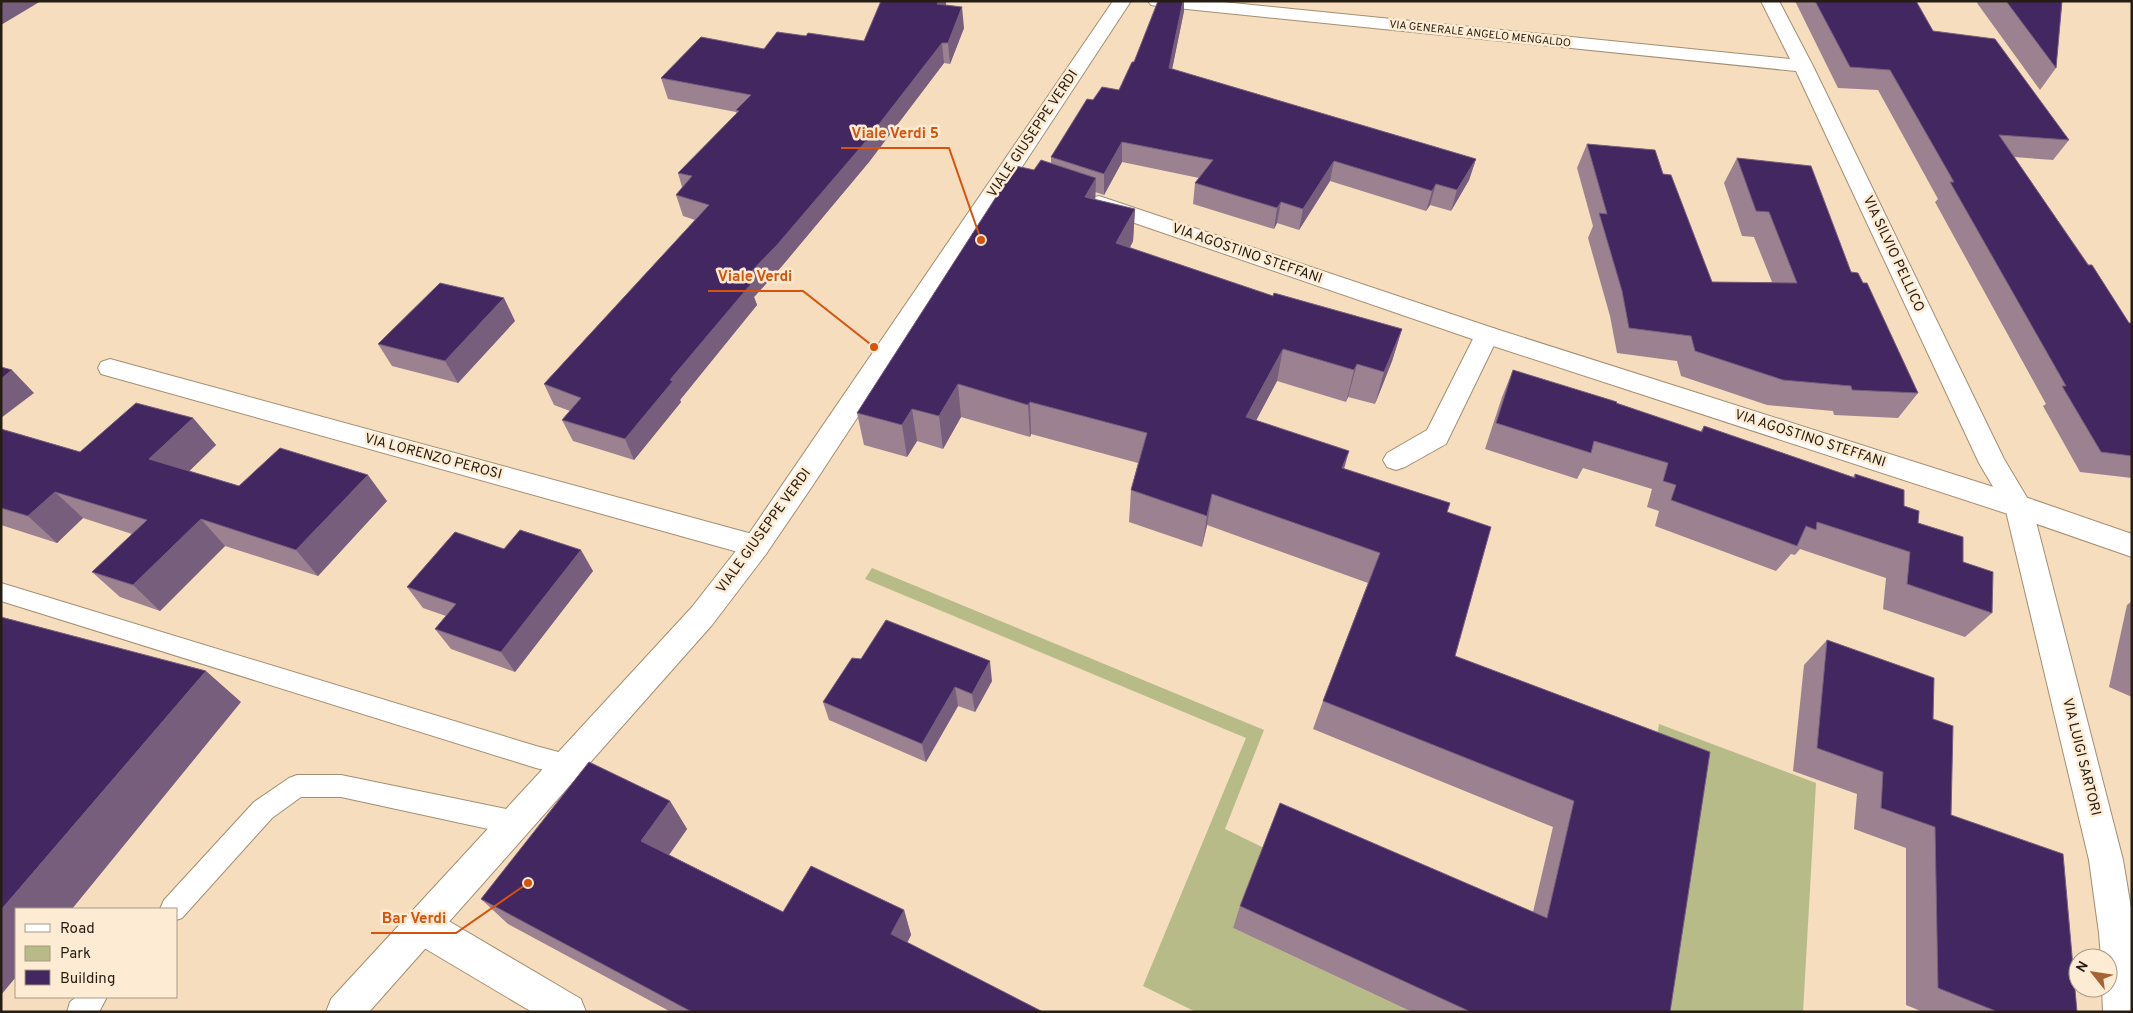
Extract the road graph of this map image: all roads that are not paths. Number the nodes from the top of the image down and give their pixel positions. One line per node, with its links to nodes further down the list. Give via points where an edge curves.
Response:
1 (1122, 1): 10 (street, VIALE GIUSEPPE VERDI, via 1019,176)
2 (1157, 1): 4 (street, VIA GENERALE ANGELO MENGALDO)
3 (1770, 1): 4 (street, VIA SILVIO PELLICO)
4 (1803, 66): 9 (street, VIA SILVIO PELLICO, via 1992,463)
5 (1078, 196): 6 (street, VIA AGOSTINO STEFFANI)
6 (1487, 335): 8 (street, via 1437,437); 9 (street, VIA AGOSTINO STEFFANI)
7 (110, 368): 10 (street, VIA LORENZO PEROSI)
8 (1396, 460)
9 (2018, 506): 11 (street, VIA AGOSTINO STEFFANI); 21 (street, VIA LUIGI SARTORI, via 2106,860 2117,933)
10 (756, 546): 13 (street, VIALE GIUSEPPE VERDI, via 702,616)
11 (2132, 546)
12 (1, 592): 13 (lane)
13 (569, 765): 14 (street, VIALE GIUSEPPE VERDI)
14 (516, 823): 15 (lane, via 341,786 297,786 263,810); 16 (street, VIALE GIUSEPPE VERDI)
15 (174, 908)
16 (422, 926): 19 (street, VIALE GIUSEPPE VERDI); 20 (street)
17 (93, 998): 18 (lane)
18 (80, 1012)
19 (344, 1012)
20 (568, 1012)
21 (2122, 1012)

